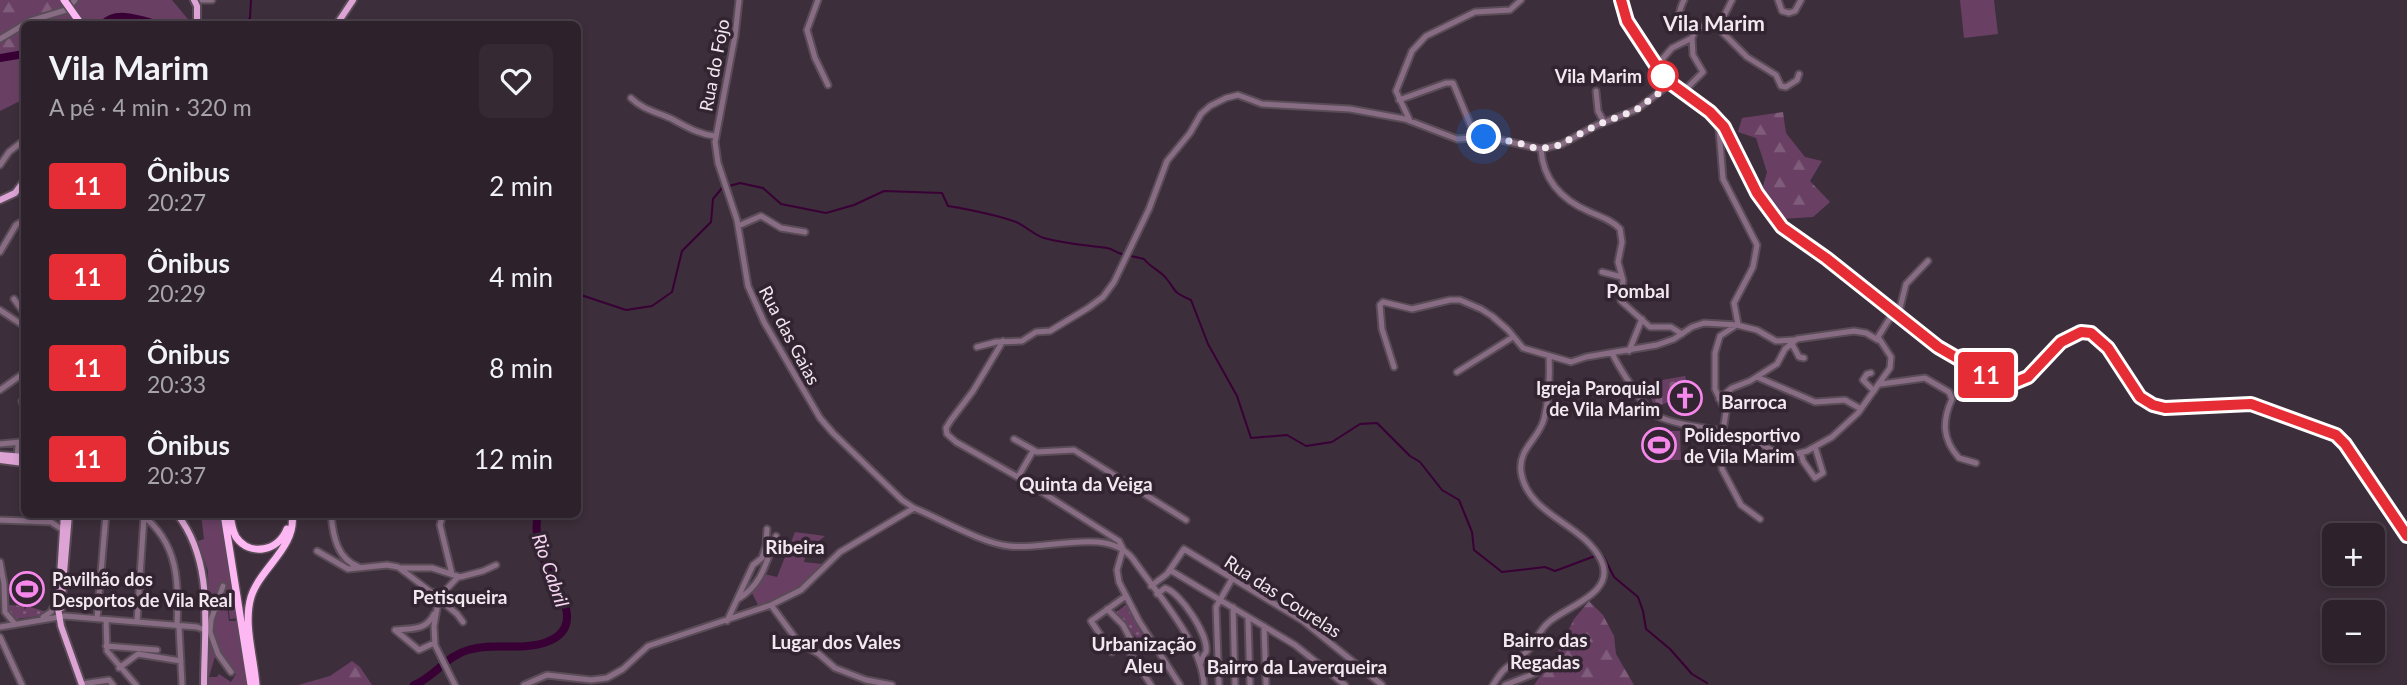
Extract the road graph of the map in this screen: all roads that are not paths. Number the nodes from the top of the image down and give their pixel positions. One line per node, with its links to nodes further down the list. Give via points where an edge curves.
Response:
1 (194, 0): 16 (main road)
2 (202, 0): 3 (street)
3 (212, 0)
4 (354, 0): 17 (main road)
5 (739, 0): 33 (street, Rua do Fojo)
6 (818, 0): 25 (street, via 807,30)
7 (1521, 0): 29 (street, via 1510,10 1472,13 1423,39 1407,62 1396,91)
8 (1621, 0): 22 (street, via 1627,21)
9 (1684, 0): 20 (street, via 1678,17)
10 (1732, 0): 19 (street)
11 (1778, 0): 12 (street, via 1782,11 1789,13)
12 (1801, 0)
13 (69, 1): 14 (street, via 66,10); 15 (highway, bridge)
14 (33, 21)
15 (81, 21)
16 (197, 21)
17 (339, 21)
18 (21, 27): 21 (street)
19 (1718, 28): 20 (street, via 1700,26); 23 (street, via 1747,57 1776,75 1781,86 1795,82)
20 (1693, 35): 22 (street); 27 (street, via 1693,55 1703,72)
21 (0, 39)
22 (1657, 65): 24 (street)
23 (1799, 74)
24 (1671, 84): 27 (street); 32 (street, via 1636,110)
25 (828, 85)
26 (1596, 91): 32 (street)
27 (1683, 92): 30 (street)
28 (631, 98): 33 (street, via 691,130)
29 (1399, 100): 31 (street); 34 (street, via 1453,83)
30 (1713, 116): 51 (street, via 1782,227); 54 (street, via 1719,130 1723,179 1757,245 1753,267 1734,303)
31 (1410, 121): 34 (street, via 1450,138); 57 (street, via 1345,109 1262,104 1238,95 1219,101 1202,114 1167,161 1109,290 1050,331 1035,331 1023,341)
32 (1604, 122): 36 (street)
33 (715, 136): 41 (street, Rua das Gaias)
34 (1478, 138): 36 (street)
35 (21, 142): 37 (street)
36 (1541, 149): 47 (street, via 1545,172 1562,195 1620,229)
37 (0, 165)
38 (21, 185): 39 (main road)
39 (0, 200)
40 (21, 222): 43 (street)
41 (738, 226): 42 (street, via 761,216 780,228); 87 (street, Rua das Gaias, via 751,293 814,409 833,433)
42 (805, 232)
43 (3, 242): 44 (street)
44 (0, 252)
45 (1928, 261): 51 (street, via 1906,284)
46 (1602, 272): 47 (street)
47 (1622, 277): 52 (street, via 1621,301)
48 (14, 299): 49 (street)
49 (21, 309)
50 (0, 310): 53 (street)
51 (1896, 314): 59 (street, via 1878,336); 106 (street, via 1957,360 2004,383 2028,377 2061,342 2081,332 2093,334 2108,348 2138,394 2153,405 2251,404 2336,435)
52 (1642, 319): 55 (street, via 1651,327 1671,327); 61 (street)
53 (21, 324)
54 (1737, 325): 55 (street, via 1702,323); 58 (street, via 1776,341); 73 (street, via 1720,336 1715,348 1714,387)
55 (1682, 334): 61 (street)
56 (1513, 337): 63 (street, via 1523,348); 65 (street, via 1488,314 1458,300 1412,309 1383,302 1382,329); 66 (street)
57 (1003, 341): 60 (street); 86 (street, via 946,432)
58 (1793, 341): 59 (street, via 1856,331); 64 (street, via 1798,356); 69 (street, via 1777,364)
59 (1880, 342): 70 (street, via 1892,360)
60 (977, 347)
61 (1629, 351): 62 (street)
62 (1612, 353): 63 (street, via 1572,362); 75 (street, via 1654,414)
63 (1549, 356): 174 (street, via 1544,419 1523,454 1523,480 1534,501 1598,555 1605,575 1592,594 1547,623 1530,648 1504,669)
64 (1804, 358)
65 (1394, 367)
66 (1457, 372)
67 (1871, 373): 72 (street, via 1863,380)
68 (21, 375): 71 (street)
69 (1757, 377): 73 (street); 74 (street, via 1813,401 1845,401)
70 (1881, 384): 72 (street); 85 (street, via 1923,378 1949,392 1952,399 1944,424 1947,440 1959,458)
71 (0, 390)
72 (1874, 391): 74 (street)
73 (1719, 399): 75 (street, via 1726,412)
74 (1861, 409): 79 (street, via 1840,431)
75 (1723, 434): 81 (street, via 1781,454); 100 (street, via 1724,474 1742,506)
76 (1014, 439): 80 (street)
77 (21, 441): 78 (street)
78 (0, 444)
79 (1815, 447): 81 (street); 81 (street, via 1821,476 1815,478)
80 (1033, 451): 86 (street); 102 (street, via 1074,450)
81 (1801, 453)
82 (21, 457): 83 (main road)
83 (0, 458): 84 (main road)
84 (21, 462)
85 (1976, 463)
86 (1018, 478): 107 (street, via 1115,537)
87 (914, 508): 107 (street, Rua das Gaias, via 1007,546 1092,542); 127 (street, via 839,552 801,590)
88 (65, 518): 104 (main road)
89 (66, 518): 130 (main road)
90 (106, 518): 132 (street)
91 (143, 518): 136 (street)
92 (146, 518): 139 (street, via 162,535 174,561)
93 (179, 518): 142 (main road, via 203,569)
94 (228, 518): 96 (highway, via 239,540 259,550 276,545)
95 (228, 518): 161 (highway)
96 (289, 518)
97 (289, 518): 161 (highway, via 290,535 257,582 249,604)
98 (331, 518): 113 (street, via 339,550)
99 (442, 518): 116 (street)
100 (1760, 519)
101 (0, 520): 104 (street, via 51,522)
102 (1186, 520)
103 (767, 529): 125 (street, via 763,557 754,564)
104 (63, 530): 124 (main road)
105 (776, 536): 125 (street, via 756,585)
106 (2407, 536)
107 (1117, 546): 109 (street); 110 (street)
108 (317, 551): 113 (street, via 345,568)
109 (1131, 557): 110 (street); 119 (street)
110 (1120, 561): 123 (street, via 1117,573)
111 (0, 562): 138 (street, via 6,614)
112 (496, 565): 116 (street)
113 (362, 568): 114 (street)
114 (400, 568): 116 (street, via 432,568); 120 (street)
115 (1170, 570): 117 (street, Rua das Courelas, via 1184,549); 119 (street); 126 (street)
116 (455, 575): 120 (street, via 440,595)
117 (1232, 579): 126 (street); 173 (street, Rua das Courelas, via 1303,621)
118 (223, 586): 142 (street)
119 (1151, 586): 121 (street)
120 (426, 588): 122 (street)
121 (1157, 594): 149 (street); 149 (street, via 1165,588 1173,591 1199,627 1206,650)
122 (435, 595): 137 (street); 144 (street); 144 (street, via 430,622 420,628 395,630 419,650)
123 (1126, 596): 129 (street); 166 (street)
124 (58, 598): 130 (main road); 134 (street, via 51,612)
125 (738, 599): 135 (street)
126 (1219, 599): 128 (street); 168 (street)
127 (771, 605): 135 (street); 164 (street, via 799,643 835,668)
128 (1233, 607): 131 (street); 169 (street)
129 (1107, 609): 147 (street, via 1091,621); 165 (street, via 1127,631 1126,647)
130 (60, 617): 132 (street); 134 (street); 155 (main road)
131 (1248, 617): 140 (street); 170 (street)
132 (97, 619): 133 (street)
133 (106, 620): 136 (street); 145 (street)
134 (36, 621): 138 (street)
135 (727, 621): 153 (street, via 648,646 607,678)
136 (136, 622): 139 (street)
137 (463, 622)
138 (15, 624): 141 (street)
139 (178, 626): 142 (street); 148 (street)
140 (1264, 626): 171 (street); 172 (street)
141 (0, 627)
142 (207, 632): 151 (street); 160 (main road)
143 (0, 637): 156 (street)
144 (435, 645): 154 (street)
145 (106, 646): 146 (street); 150 (street)
146 (157, 649)
147 (1112, 652)
148 (181, 660): 150 (street, via 137,654); 159 (street)
149 (1200, 662): 167 (street)
150 (119, 668): 158 (street)
151 (231, 672)
152 (1536, 673): 175 (street)
153 (539, 677): 162 (street); 163 (street)
154 (454, 682)
155 (82, 684): 157 (street, via 109,680)
156 (22, 685)
157 (113, 685)
158 (135, 685)
159 (182, 685)
160 (204, 685)
161 (254, 685)
162 (524, 685)
163 (538, 685)
164 (892, 685)
165 (1151, 685)
166 (1181, 685)
167 (1204, 685)
168 (1219, 685)
169 (1235, 685)
170 (1250, 685)
171 (1266, 685)
172 (1345, 685)
173 (1382, 685)
174 (1493, 685)
175 (1505, 685)

